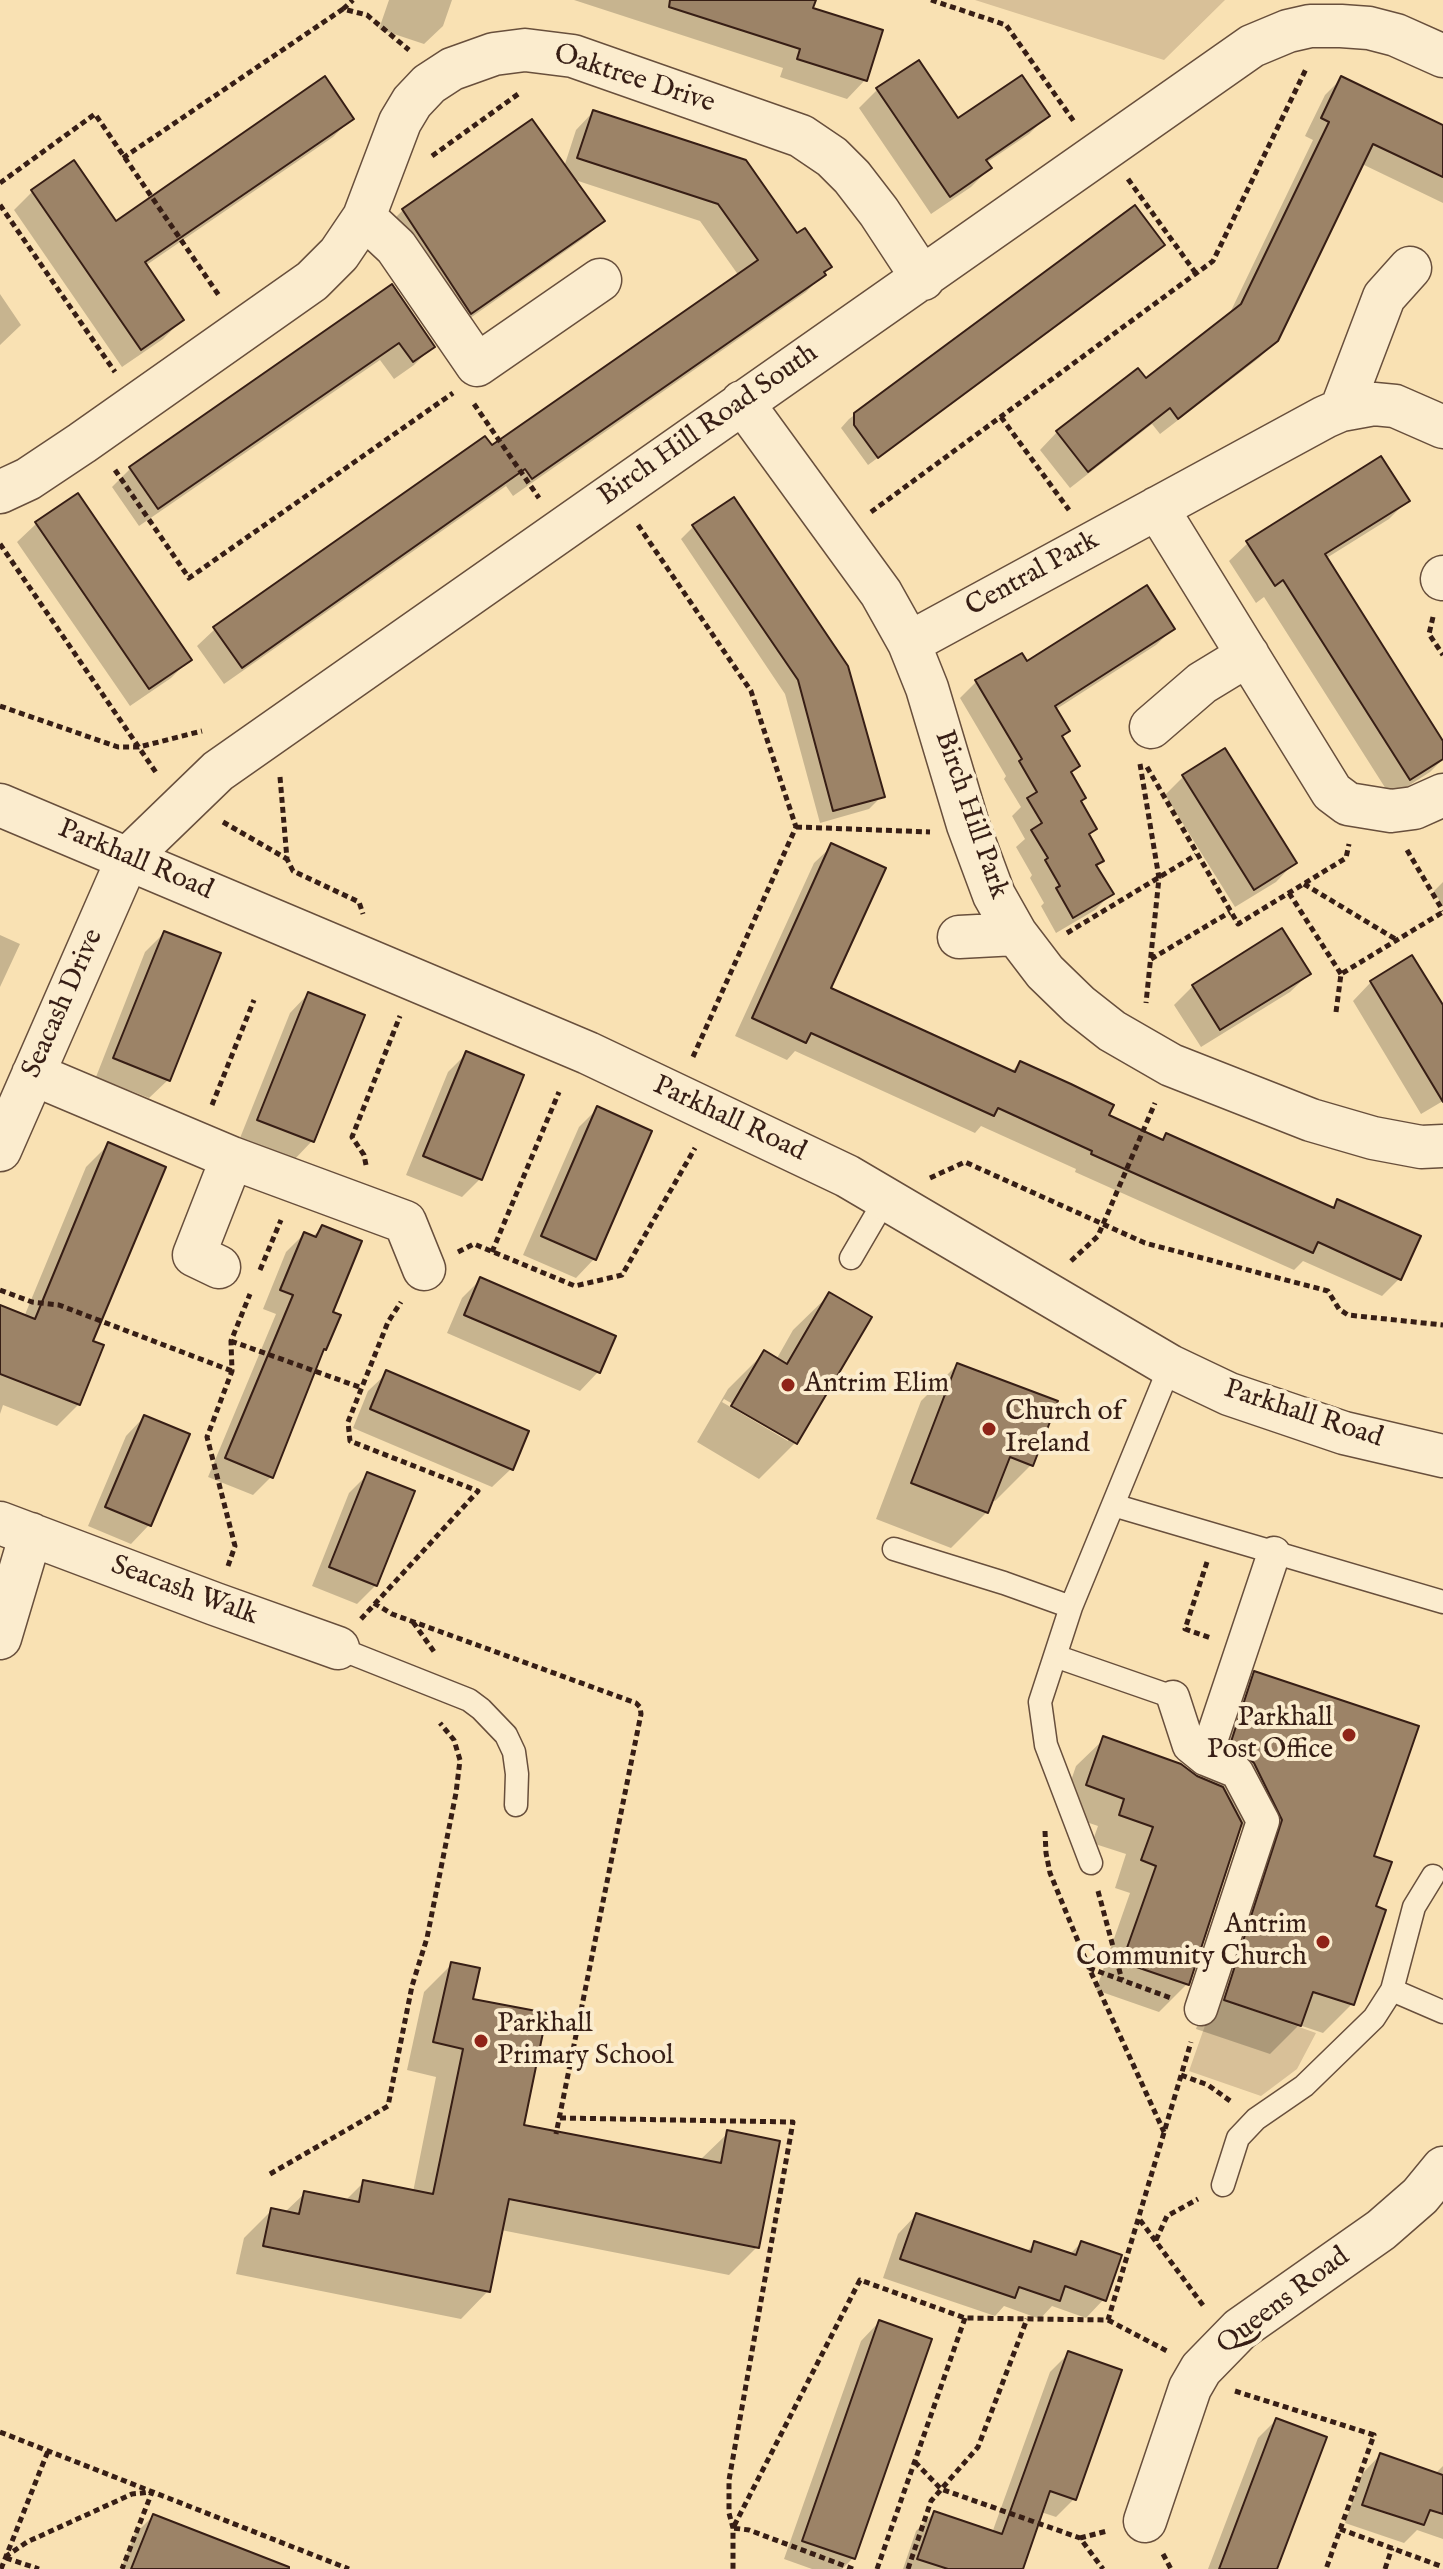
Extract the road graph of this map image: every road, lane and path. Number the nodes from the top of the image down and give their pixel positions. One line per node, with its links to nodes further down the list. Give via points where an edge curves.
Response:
1 (353, 0): 3 (path)
2 (931, 0): 8 (path, via 1006,25)
3 (343, 9): 7 (path, via 367,15); 9 (path)
4 (1310, 26): 6 (street, via 1369,28); 8 (street, Birch Hill Road South, via 1252,46); 15 (path, via 1311,59 1213,261)
5 (573, 56): 7 (street, Oaktree Drive, via 509,51); 10 (path, via 415,167); 16 (street, Oaktree Drive, via 812,142 863,190)
6 (1443, 56)
7 (441, 76): 10 (street, Oaktree Drive, via 405,111)
8 (1102, 152): 15 (path); 16 (street, Birch Hill Road South)
9 (123, 158): 11 (path, via 95,114); 18 (path)
10 (382, 169): 13 (street, Oaktree Drive)
11 (0, 183)
12 (0, 205): 21 (path)
13 (364, 217): 18 (street, Oaktree Drive, via 312,281); 19 (street, via 396,247)
14 (1410, 268): 22 (street, via 1384,297)
15 (1197, 275): 23 (path)
16 (923, 279): 20 (street, Birch Hill Road South)
17 (600, 280): 19 (street)
18 (242, 330): 21 (street, Oaktree Drive)
19 (469, 376): 25 (path, via 189,578); 29 (path)
20 (742, 402): 26 (street, Birch Hill Road South); 30 (street, Birch Hill Park)
21 (137, 404): 25 (street, Oaktree Drive)
22 (1341, 410): 24 (street, Central Park, via 1395,406); 28 (street, Central Park)
23 (1001, 417): 30 (path); 31 (path)
24 (1443, 427)
25 (92, 436): 27 (street, Oaktree Drive)
26 (615, 491): 29 (street, Birch Hill Road South); 45 (path, via 751,691)
27 (0, 492)
28 (1157, 508): 31 (street, Central Park); 34 (street)
29 (561, 530): 36 (street, Birch Hill Road South)
30 (839, 535): 33 (street, Birch Hill Park)
31 (1093, 543): 33 (street, Central Park)
32 (0, 544): 39 (path)
33 (909, 643): 44 (street, Birch Hill Park)
34 (1248, 655): 38 (street, via 1202,683); 43 (street, via 1332,792 1348,804)
35 (0, 706): 39 (path, via 118,747)
36 (294, 717): 41 (street, Birch Hill Road South); 48 (path, via 279,779)
37 (215, 728): 39 (path)
38 (1144, 738): 46 (path); 50 (path)
39 (139, 747): 41 (path)
40 (1443, 795): 43 (street)
41 (184, 801): 47 (street, Birch Hill Road South); 48 (path)
42 (0, 805): 47 (street, Parkhall Road)
43 (1391, 811): 54 (path, via 1410,857)
44 (968, 825): 45 (path, via 947,832); 57 (street, Birch Hill Park, via 994,895)
45 (796, 827): 66 (path)
46 (1196, 855): 50 (path); 53 (path)
47 (128, 858): 59 (street, Parkhall Road); 64 (street, Seacash Drive)
48 (287, 859): 59 (path, via 293,871 359,902)
49 (1330, 869): 51 (path)
50 (1159, 878): 57 (path); 58 (path)
51 (1304, 884): 52 (path); 56 (path)
52 (1289, 893): 53 (path, via 1238,924); 60 (path)
53 (1230, 912): 58 (path)
54 (1443, 912): 56 (path)
55 (959, 937): 57 (street)
56 (1397, 940): 60 (path)
57 (1024, 944): 63 (street, Birch Hill Park, via 1079,1005)
58 (1151, 959): 63 (path, via 1144,1019)
59 (397, 972): 66 (street, Parkhall Road); 73 (path, via 352,1137 364,1155)
60 (1341, 974): 62 (path)
61 (254, 1000): 70 (path)
62 (1336, 1012)
63 (1153, 1055): 68 (street, Birch Hill Park, via 1311,1120 1373,1138); 74 (path)
64 (33, 1074): 69 (street, Seacash Drive); 70 (street)
65 (559, 1092): 75 (path)
66 (676, 1095): 67 (street, Parkhall Road)
67 (715, 1113): 72 (street, Parkhall Road); 75 (path, via 622,1275 575,1286)
68 (1443, 1146)
69 (0, 1150)
70 (214, 1151): 71 (street); 77 (street, via 194,1255)
71 (297, 1182): 73 (street); 82 (path)
72 (886, 1198): 74 (path, via 965,1162); 76 (lane); 80 (street, Parkhall Road)
73 (378, 1213): 78 (street, via 405,1222)
74 (1103, 1224): 80 (path, via 1098,1236 1069,1263); 81 (path, via 1145,1243 1328,1291 1348,1315)
75 (492, 1252): 78 (path, via 474,1244)
76 (851, 1258)
77 (219, 1267)
78 (424, 1269): 85 (path, via 388,1322)
79 (0, 1290): 84 (path, via 59,1305)
80 (1051, 1295): 83 (street, Parkhall Road)
81 (1443, 1325)
82 (231, 1341): 84 (path); 85 (path)
83 (1170, 1366): 86 (street, Parkhall Road, via 1287,1416); 87 (lane)
84 (232, 1371): 94 (path, via 207,1437 235,1546)
85 (362, 1388): 93 (path, via 348,1422 350,1441 478,1491)
86 (1443, 1456)
87 (1113, 1505): 89 (lane); 95 (lane)
88 (16, 1528): 94 (street, Seacash Walk); 96 (street)
89 (1215, 1535): 91 (lane); 98 (path, via 1185,1629)
90 (894, 1549): 95 (lane)
91 (1274, 1553): 92 (lane); 98 (street)
92 (1443, 1602)
93 (374, 1603): 97 (path); 113 (path, via 640,1707)
94 (215, 1604): 97 (street, Seacash Walk)
95 (1071, 1607): 99 (lane)
96 (0, 1638)
97 (338, 1648): 104 (lane, via 481,1709 506,1735 514,1752)
98 (1242, 1649): 102 (street)
99 (1055, 1656): 100 (lane); 103 (lane, via 1040,1702)
100 (1173, 1697): 102 (street, via 1189,1746)
101 (437, 1718): 117 (path, via 454,1740 460,1760 456,1793 388,2106)
102 (1205, 1759): 110 (street, via 1237,1772 1263,1821)
103 (1056, 1772): 105 (lane); 107 (path, via 1044,1835 1046,1853)
104 (516, 1805)
105 (1091, 1863): 108 (path)
106 (1433, 1876): 109 (lane, via 1414,1907)
107 (1089, 1968): 108 (path); 115 (path)
108 (1122, 1980): 110 (path)
109 (1392, 1990): 111 (lane); 114 (lane, via 1374,2018 1304,2086)
110 (1201, 2009): 112 (path)
111 (1443, 2012)
112 (1181, 2075): 114 (path, via 1208,2085); 115 (path)
113 (560, 2118): 116 (path); 133 (path, via 793,2122 729,2480)
114 (1256, 2119): 118 (lane, via 1238,2138)
115 (1165, 2133): 121 (path)
116 (556, 2134)
117 (270, 2174)
118 (1223, 2185)
119 (1435, 2195): 126 (street, Queens Road)
120 (1167, 2216): 122 (path)
121 (1139, 2219): 122 (path); 125 (path)
122 (1156, 2241): 126 (path)
123 (965, 2318): 124 (path); 129 (path); 133 (path, via 860,2280)
124 (1027, 2319): 125 (path); 130 (path, via 978,2447)
125 (1108, 2320): 126 (path)
126 (1208, 2362): 132 (street, Queens Road); 134 (path, via 1374,2435)
127 (0, 2432): 128 (path)
128 (48, 2451): 131 (path); 136 (path)
129 (915, 2462): 130 (path); 144 (path)
130 (941, 2489): 145 (path, via 931,2501); 146 (path, via 1080,2538)
131 (152, 2492): 136 (path, via 132,2494); 140 (path); 141 (path)
132 (1145, 2521)
133 (733, 2528): 142 (path); 143 (path)
134 (1340, 2529): 135 (path); 147 (path)
135 (1392, 2548): 137 (path); 148 (path)
136 (5, 2557): 138 (path); 139 (path)
137 (1443, 2567)
138 (1, 2569)
139 (39, 2569)
140 (122, 2569)
141 (349, 2569)
142 (733, 2569)
143 (853, 2569)
144 (877, 2569)
145 (908, 2569)
146 (1103, 2569)
147 (1326, 2569)
148 (1385, 2569)

